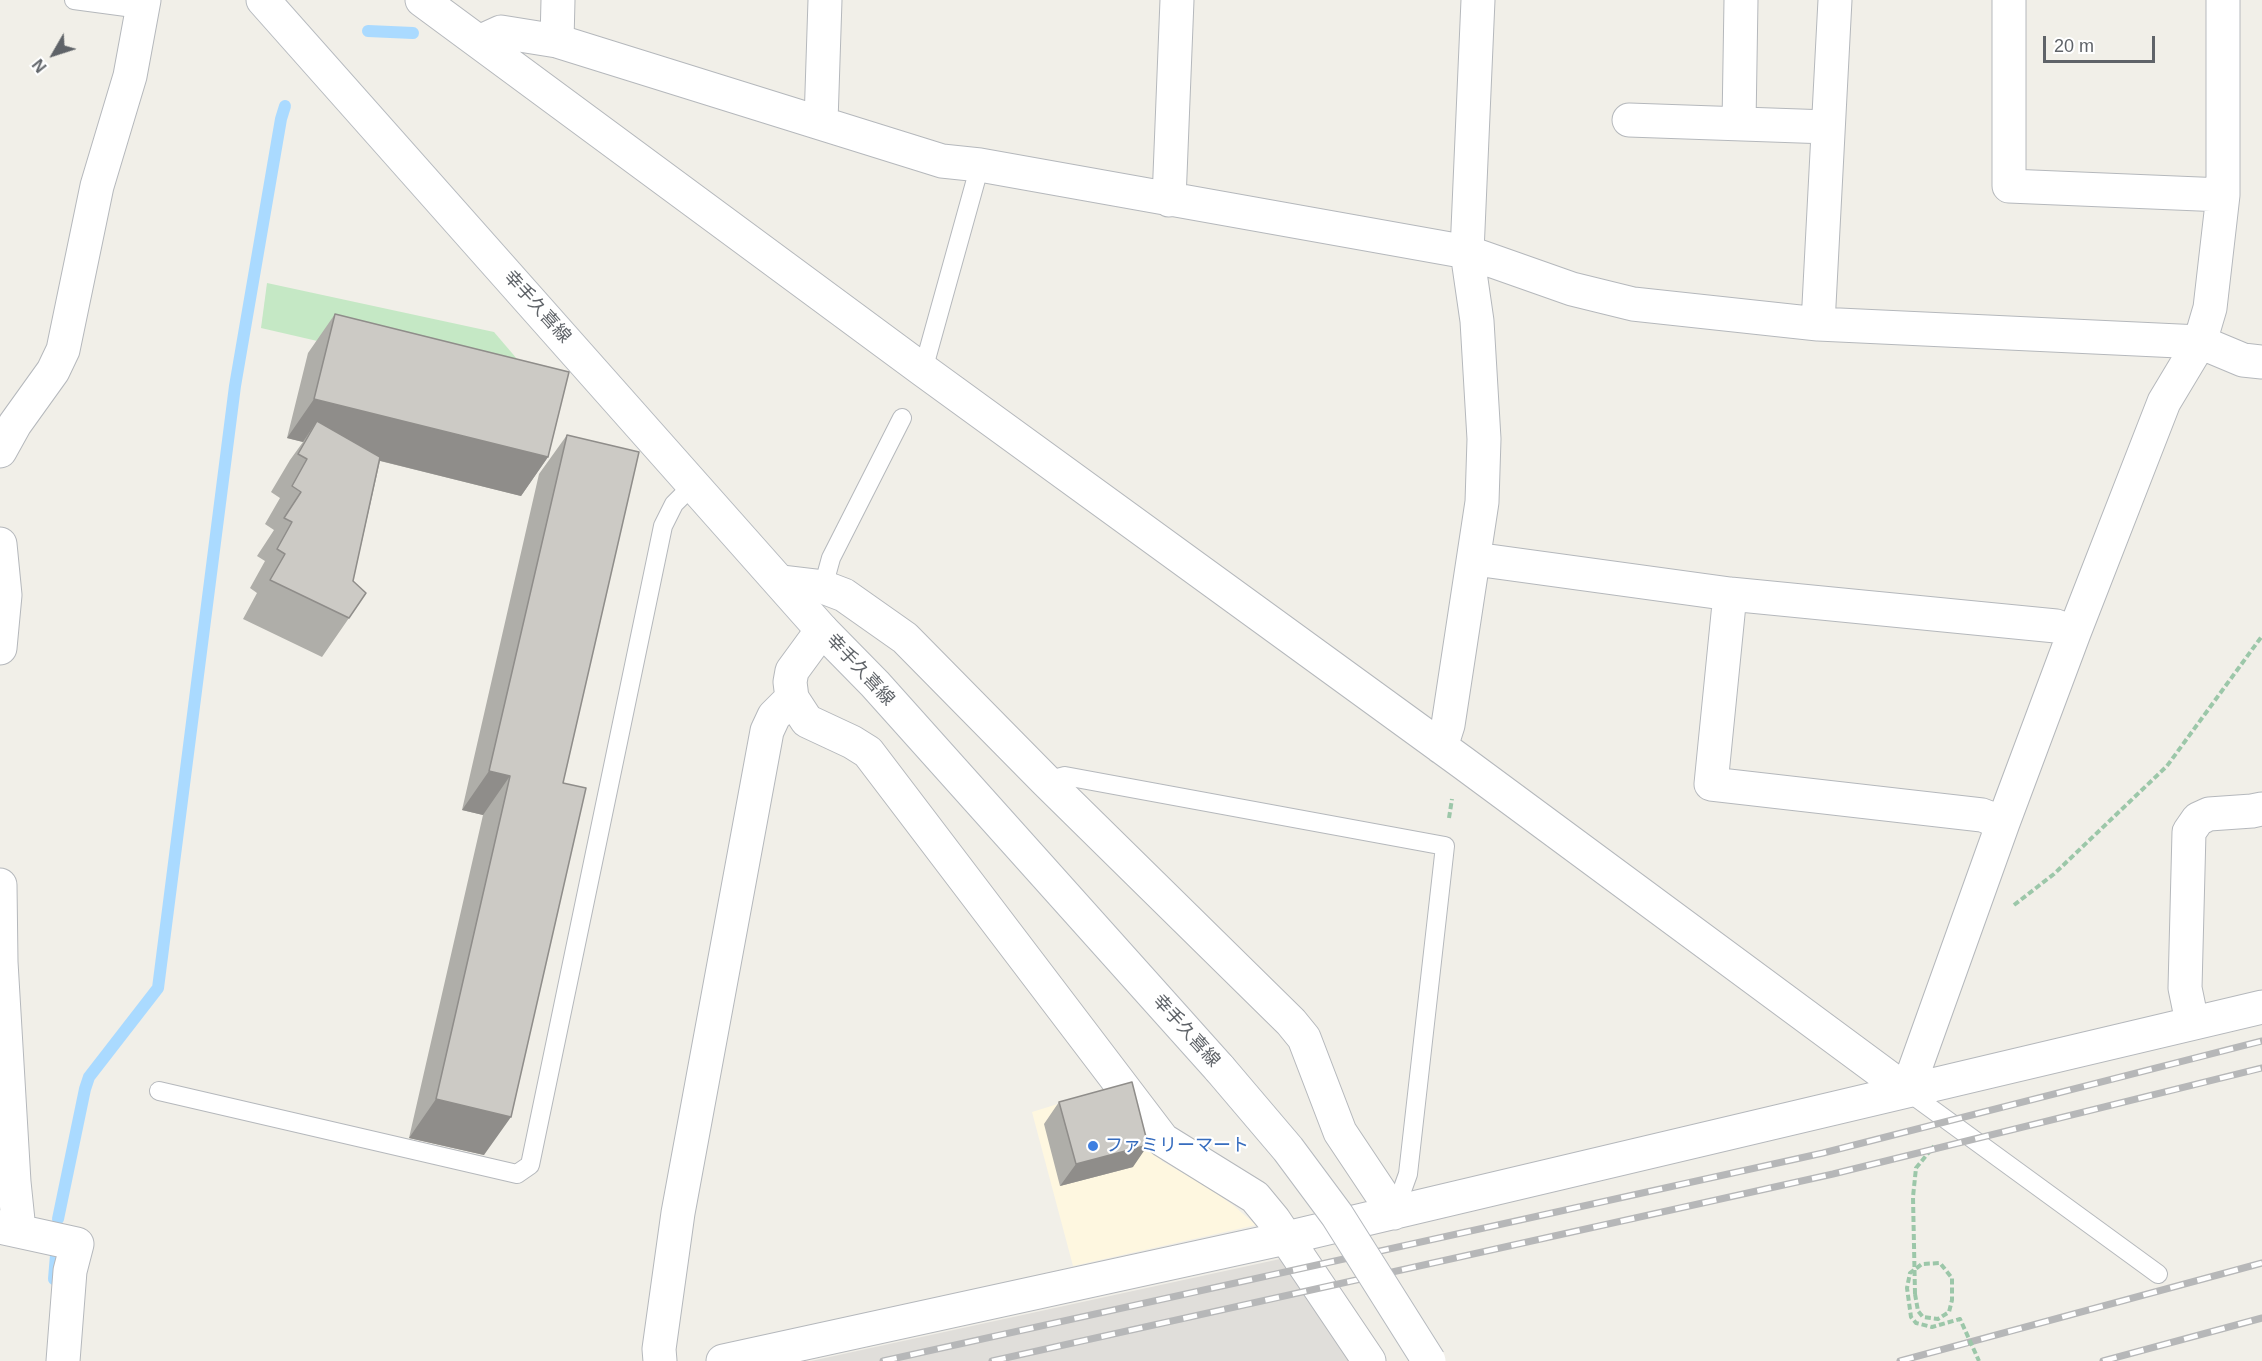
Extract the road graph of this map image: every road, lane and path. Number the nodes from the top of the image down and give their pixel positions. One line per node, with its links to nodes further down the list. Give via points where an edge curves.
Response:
1 (74, 0): 12 (lane)
2 (263, 0): 29 (street, 幸手久喜線)
3 (422, 0): 14 (street)
4 (558, 0): 13 (street)
5 (825, 0): 16 (street)
6 (1177, 0): 21 (street)
7 (1478, 0): 22 (street)
8 (1741, 0): 17 (street)
9 (1835, 0): 18 (street)
10 (2009, 0): 20 (street, via 2010,186)
11 (2223, 0): 20 (street)
12 (142, 4): 28 (street, via 130,76 97,186 63,350)
13 (556, 41): 14 (street, via 501,32); 16 (street)
14 (479, 42): 26 (street)
15 (1629, 120): 17 (street)
16 (820, 122): 19 (street, via 942,161)
17 (1739, 124): 18 (street)
18 (1828, 127): 23 (street)
19 (980, 165): 21 (street); 26 (lane)
20 (2223, 195): 24 (street, via 2210,308)
21 (1169, 200): 22 (street)
22 (1467, 252): 23 (street, via 1572,289 1633,304); 31 (street, via 1477,321 1484,440)
23 (1818, 324): 24 (street)
24 (2200, 342): 25 (street, via 2243,360); 36 (street, via 2164,402)
25 (2262, 362)
26 (923, 370): 40 (street)
27 (903, 418): 33 (lane, via 831,558)
28 (0, 451)
29 (694, 484): 32 (street, 幸手久喜線); 49 (lane, via 674,504 663,526 530,1165 517,1174)
30 (0, 544): 38 (street, via 5,595)
31 (1475, 559): 34 (street); 40 (street, via 1448,725)
32 (781, 582): 33 (street); 35 (street, 幸手久喜線)
33 (823, 587): 41 (street, via 852,600 904,638)
34 (1730, 594): 36 (street, via 2056,626); 43 (street, via 1711,783 1982,815)
35 (822, 630): 39 (street, via 792,671); 60 (street, 幸手久喜線, bridge, via 883,693 1288,1149 1337,1215)
36 (2074, 633): 43 (street)
37 (2262, 636): 46 (path, via 2167,766 2054,874 2006,911 1989,918)
38 (0, 648)
39 (792, 698): 54 (street, via 807,721 868,752 1163,1140 1255,1197); 57 (street, via 774,716 767,731 678,1213)
40 (1452, 754): 44 (path, via 1455,781); 50 (street)
41 (1046, 781): 44 (lane, via 1065,776); 52 (street, via 1304,1038 1340,1132)
42 (2262, 809): 48 (street, via 2208,814 2189,831 2185,988)
43 (2003, 823): 46 (street)
44 (1445, 846): 52 (lane, via 1408,1174)
45 (0, 885): 53 (street, via 1,974 14,1182)
46 (1968, 918): 50 (street)
47 (2262, 1007): 48 (street)
48 (2192, 1022): 50 (street)
49 (159, 1091)
50 (1907, 1091): 51 (lane); 52 (street)
51 (1952, 1125): 55 (lane); 61 (path, bridge, via 1916,1168 1913,1197 1914,1262 1915,1273 1916,1303 1918,1311 1923,1317 1938,1319 1949,1312 1952,1300 1949,1272 1940,1263 1922,1264 1917,1267 1911,1272 1908,1281 1909,1308 1916,1323 1932,1328 1960,1319)
52 (1394, 1213): 54 (street)
53 (10, 1229): 56 (street, via 77,1244 70,1271)
54 (1286, 1238): 58 (street); 59 (street)
55 (2158, 1274)
56 (63, 1361)
57 (660, 1361)
58 (723, 1361)
59 (1369, 1361)
60 (1429, 1361)
61 (1979, 1361)

